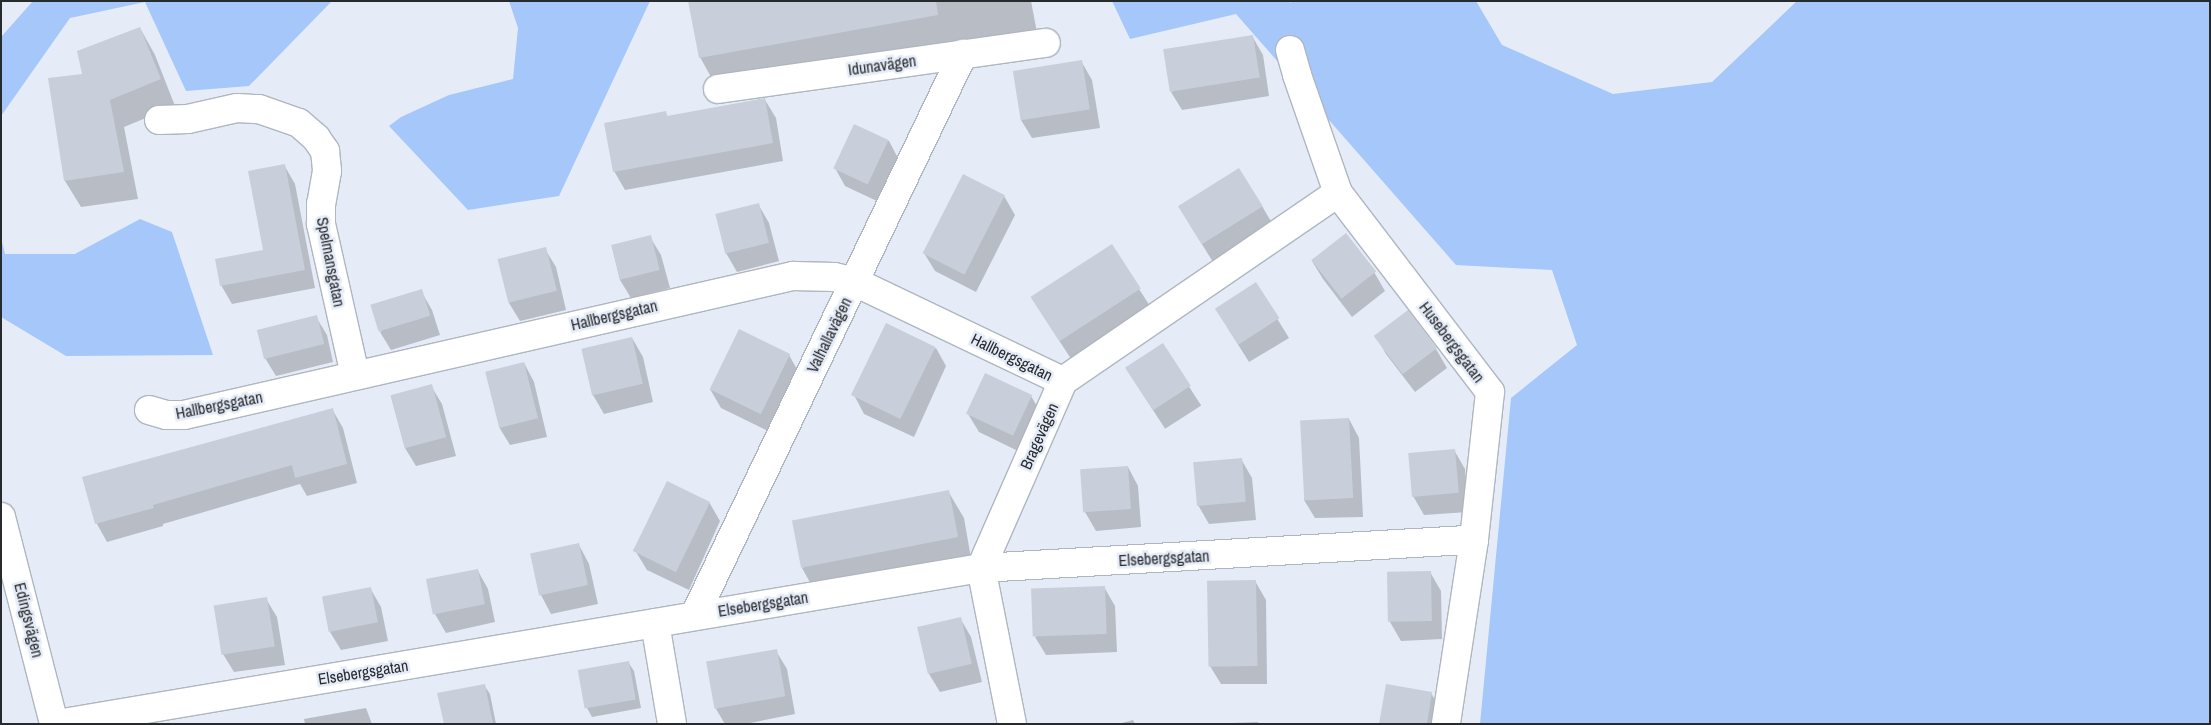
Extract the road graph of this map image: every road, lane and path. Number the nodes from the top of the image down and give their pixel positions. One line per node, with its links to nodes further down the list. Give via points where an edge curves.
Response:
1 (1046, 43): 3 (street, Idunavägen)
2 (1290, 50): 6 (street, Husebergsgatan)
3 (963, 54): 4 (street, Idunavägen); 7 (street, Valhallavägen)
4 (718, 89)
5 (159, 120): 8 (street, Spelmansgatan, via 188,119 237,108 259,109 299,123 316,138 324,151 327,171 321,224)
6 (1338, 193): 9 (street, Bragevägen); 12 (street, Husebergsgatan, via 1490,392)
7 (855, 282): 8 (street, Hallbergsgatan, via 814,275 772,279); 9 (street, Hallbergsgatan); 14 (street, Valhallavägen)
8 (355, 375): 10 (street, Hallbergsgatan, via 184,415 166,415)
9 (1063, 381): 13 (street, Bragevägen)
10 (149, 410)
11 (1, 517): 16 (street, Edingsvägen)
12 (1474, 540): 13 (street, Elsebergsgatan); 19 (street, Husebergsgatan)
13 (981, 568): 14 (street, Elsebergsgatan); 18 (street)
14 (695, 615): 15 (street, Elsebergsgatan)
15 (655, 623): 16 (street, Elsebergsgatan); 17 (street)
16 (56, 724)
17 (672, 724)
18 (1012, 724)
19 (1446, 724)

